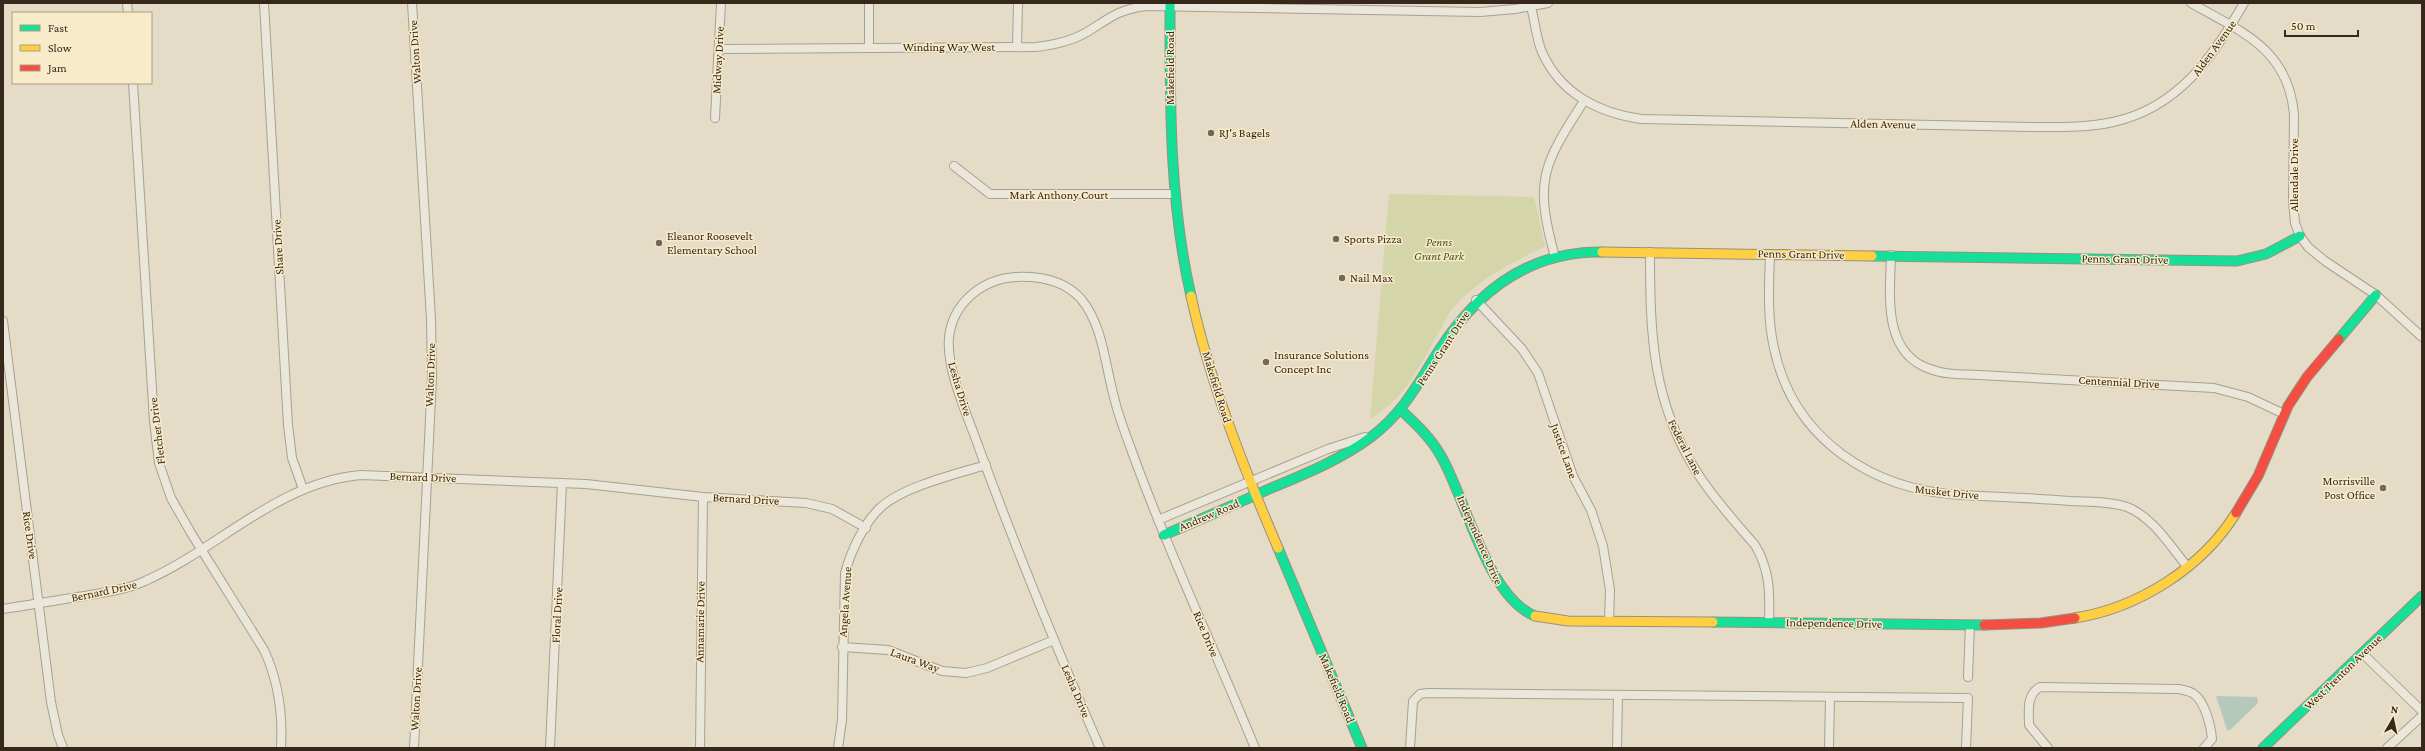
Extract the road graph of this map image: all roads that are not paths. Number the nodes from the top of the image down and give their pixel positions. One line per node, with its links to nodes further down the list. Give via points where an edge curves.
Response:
1 (264, 3): 37 (street, Share Drive, via 288,425 292,458)
2 (412, 3): 34 (street, Walton Drive, via 431,319 432,378)
3 (721, 3): 15 (street, Midway Drive)
4 (869, 3): 14 (street)
5 (1018, 3): 13 (street)
6 (1548, 3): 11 (street, Winding Way West)
7 (2191, 3): 12 (street, Allendale Drive)
8 (2244, 3): 12 (street, Alden Avenue)
9 (1170, 4): 10 (street, Winding Way West); 13 (street, Winding Way West, via 1129,8 1108,17 1086,32 1052,45); 20 (street, Makefield Road, via 1169,74)
10 (1307, 5): 11 (street, Winding Way West, via 1480,12)
11 (1531, 7): 17 (street, Alden Avenue, via 1538,39 1547,63 1560,81)
12 (2231, 25): 17 (street, Alden Avenue, via 2206,62 2180,90 2145,112 2093,126 1641,119 1604,111); 21 (street, Allendale Drive, via 2251,37 2276,61 2291,92 2294,114 2294,218)
13 (1017, 47): 14 (street, Winding Way West)
14 (869, 48): 15 (street, Winding Way West)
15 (719, 49): 18 (street, Midway Drive)
16 (133, 84): 43 (street, Fletcher Drive, via 156,441 171,498)
17 (1584, 101): 25 (street, via 1560,138 1546,170 1544,211)
18 (715, 118)
19 (954, 166): 20 (street, Mark Anthony Court, via 990,194)
20 (1174, 194): 35 (street, Makefield Road, via 1187,280 1196,315 1212,375)
21 (2300, 236): 24 (street, Penns Grant Drive, via 2266,254 2237,261); 26 (street, Allendale Drive, via 2308,247 2325,261)
22 (1650, 252): 23 (street, Penns Grant Drive); 25 (street, Penns Grant Drive, via 1599,252); 49 (street, Federal Lane, via 1652,350 1668,414 1697,473 1755,545 1762,558 1770,586)
23 (1770, 254): 24 (street, Penns Grant Drive); 44 (street, Musket Drive, via 1771,332 1778,362 1801,410 1817,432 1842,456 1870,473 1912,489 1960,495 2101,502 2127,508 2138,513 2157,530)
24 (1891, 256): 31 (street, Centennial Drive, via 1890,305 1893,328 1909,355 1928,369 1979,375 2214,388 2248,397)
25 (1555, 257): 27 (street, Penns Grant Drive, via 1508,276)
26 (2376, 295): 29 (street, Allendale Drive); 31 (street, via 2298,389)
27 (1476, 300): 30 (street, Penns Grant Drive, via 1453,329); 48 (street, Justice Lane, via 1522,349 1538,373 1573,476 1591,510 1603,546 1610,590)
28 (3, 322): 46 (street, Rice Drive)
29 (2422, 337)
30 (1400, 410): 32 (street, Penns Grant Drive); 48 (street, Independence Drive, via 1424,432 1441,456 1495,576 1508,598 1536,616 1578,621)
31 (2284, 414): 44 (street, Independence Drive, via 2262,470 2239,510 2211,546)
32 (1376, 432): 35 (street, Penns Grant Drive); 38 (street, Penns Grant Drive, via 1333,462)
33 (986, 465): 40 (street, Lesha Drive, via 949,355 949,338 956,313 974,292 996,281 1017,277 1054,281 1075,293 1093,317 1115,401); 41 (street, Angela Avenue, via 902,494 880,508); 51 (street, Lesha Drive, via 1016,548)
34 (425, 478): 36 (street, Bernard Drive); 37 (street, Bernard Drive, via 342,476); 61 (street, Walton Drive)
35 (1250, 482): 38 (street, Makefield Road); 40 (street, Andrew Road)
36 (562, 483): 39 (street, Bernard Drive, via 637,488); 62 (street, Floral Drive)
37 (303, 489): 43 (street, Bernard Drive, via 274,504)
38 (1255, 495): 42 (street, Andrew Road); 67 (street, Makefield Road)
39 (702, 497): 41 (street, Bernard Drive, via 821,505); 63 (street, Annamarie Drive)
40 (1158, 520): 42 (street, Rice Drive)
41 (866, 528): 52 (street, Angela Avenue, via 845,573)
42 (1164, 535): 66 (street, Rice Drive)
43 (202, 550): 46 (street, Bernard Drive, via 170,569 130,587); 60 (street, Fletcher Drive, via 264,650 272,668 280,697)
44 (2187, 566): 50 (street, Independence Drive, via 2154,590 2107,611 2051,623)
45 (2422, 596): 53 (street, West Trenton Avenue)
46 (39, 603): 47 (street, Bernard Drive); 59 (street, Rice Drive, via 51,702)
47 (3, 609)
48 (1609, 621): 49 (street, Independence Drive)
49 (1769, 622): 50 (street, Independence Drive)
50 (1970, 625): 54 (street)
51 (1054, 640): 52 (street, Laura Way, via 987,668 966,673 942,670 888,650); 65 (street, Lesha Drive)
52 (842, 647): 64 (street, Angela Avenue, via 842,720)
53 (2363, 654): 57 (street); 74 (street, West Trenton Avenue)
54 (1968, 677)
55 (1618, 695): 56 (street); 68 (street, via 1420,694 1413,701 1411,709); 69 (street)
56 (1830, 697): 70 (street); 71 (street, via 1968,698)
57 (2422, 711)
58 (2422, 716): 75 (street)
59 (63, 748)
60 (281, 748)
61 (414, 748)
62 (550, 748)
63 (700, 748)
64 (838, 748)
65 (1100, 748)
66 (1255, 748)
67 (1362, 748)
68 (1410, 748)
69 (1617, 748)
70 (1829, 748)
71 (1966, 748)
72 (2048, 748): 73 (street, via 2030,725 2030,699 2034,690 2040,687 2179,689 2193,693 2200,699 2212,731 2212,739)
73 (2204, 748)
74 (2263, 748)
75 (2387, 748)

